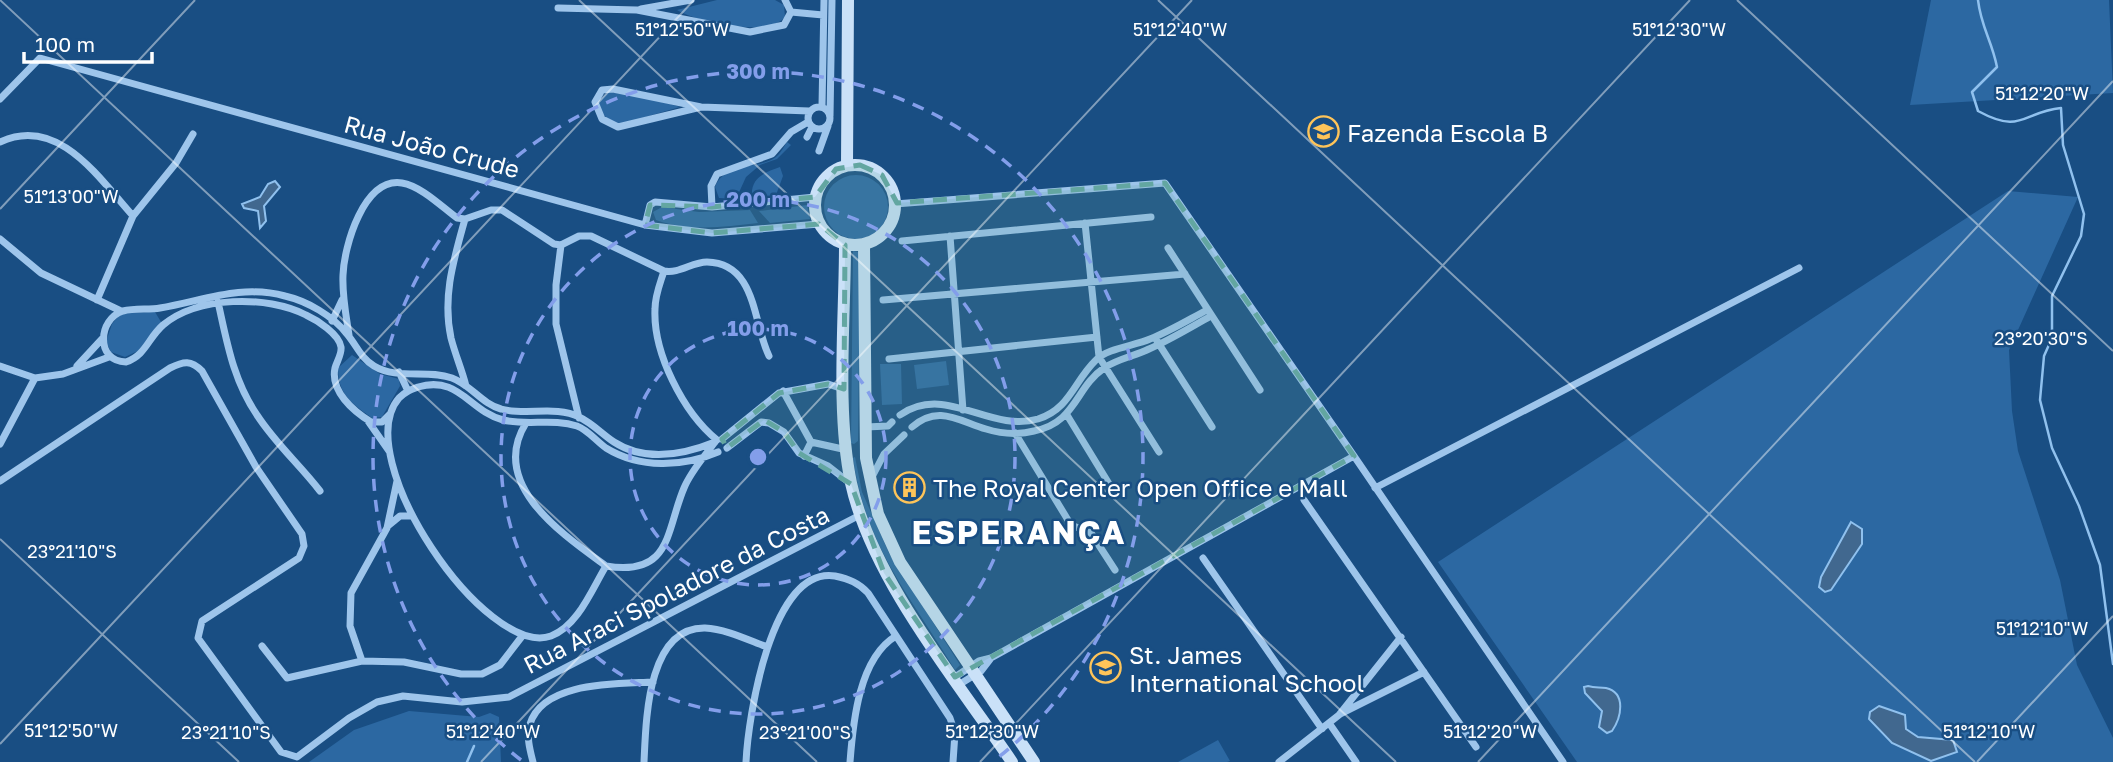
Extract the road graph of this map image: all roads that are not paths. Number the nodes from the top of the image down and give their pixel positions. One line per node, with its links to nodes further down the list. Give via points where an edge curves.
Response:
1 (691, 0): 6 (street)
2 (785, 0): 9 (street)
3 (824, 0): 10 (street)
4 (832, 0): 16 (street)
5 (848, 0): 23 (street)
6 (677, 3): 8 (street); 11 (street)
7 (558, 8): 8 (street)
8 (637, 10): 11 (street)
9 (791, 12): 10 (street); 11 (street, via 788,22 779,27 750,32)
10 (823, 15): 13 (street)
11 (676, 17)
12 (0, 99): 32 (street, Rua João Crude, via 40,58)
13 (822, 106): 15 (street); 16 (street)
14 (683, 107): 14 (street, via 613,89 602,90 595,102 602,119 618,127); 15 (street)
15 (809, 111): 17 (street)
16 (830, 116): 18 (street)
17 (810, 124): 18 (street, via 819,129); 20 (street); 26 (street, via 791,132 772,154 717,174 711,186)
18 (828, 125): 22 (street)
19 (193, 134): 27 (street)
20 (807, 137)
21 (0, 142): 27 (street, via 32,134 47,136 83,162)
22 (819, 151)
23 (847, 165): 24 (street, via 826,176); 25 (street, via 860,165 882,175)
24 (815, 197): 26 (street); 31 (street)
25 (895, 204): 38 (street, via 885,232); 101 (street, via 1165,183)
26 (712, 207): 32 (street, via 652,203)
27 (133, 216): 47 (street)
28 (1151, 217): 30 (street)
29 (465, 219): 36 (street, via 502,210); 44 (street, via 409,185 384,185 364,207 351,236 344,260); 71 (street, via 447,302 452,342)
30 (1085, 223): 33 (street); 43 (street)
31 (819, 224): 32 (street, Rua João Crude, via 712,233); 37 (street)
32 (645, 225)
33 (950, 236): 35 (street); 45 (street)
34 (0, 239): 47 (street, via 41,273)
35 (902, 241)
36 (561, 245): 41 (street, via 591,236); 81 (street, via 556,324)
37 (845, 245): 38 (street); 72 (street)
38 (864, 245): 87 (street)
39 (1168, 248): 42 (street)
40 (1799, 268): 108 (street)
41 (664, 271): 61 (street, via 704,262 734,272 750,292); 92 (street, via 655,310 662,348 685,401)
42 (1185, 274): 43 (street); 52 (street)
43 (1091, 281): 45 (street); 56 (street)
44 (343, 292): 53 (street); 55 (street)
45 (956, 293): 48 (street); 60 (street)
46 (216, 294): 49 (street); 50 (street); 53 (street, via 253,291 285,296)
47 (97, 300): 51 (street)
48 (883, 300)
49 (219, 304): 54 (street, via 183,313); 64 (street, via 259,301 299,311 339,342); 109 (street, via 228,350 247,398 279,445)
50 (159, 308): 51 (street); 54 (street)
51 (121, 311): 57 (street)
52 (1209, 313): 58 (street); 73 (street)
53 (332, 321): 55 (street)
54 (165, 324): 62 (street, via 137,358 120,362)
55 (349, 336): 59 (street)
56 (1097, 337): 60 (street); 63 (street)
57 (103, 338): 62 (street); 68 (street)
58 (1157, 341): 63 (street); 67 (street); 89 (street)
59 (358, 350): 64 (street); 69 (street, via 373,365)
60 (959, 351): 65 (street); 77 (street)
61 (769, 356)
62 (109, 357): 68 (street)
63 (1099, 357): 67 (street); 77 (street, via 1064,405 1038,418 999,421)
64 (339, 359): 83 (street, via 334,377 338,391)
65 (889, 359)
66 (0, 366): 70 (street)
67 (1104, 368): 80 (street); 98 (street)
68 (69, 371): 70 (street)
69 (399, 372): 71 (street, via 450,377); 74 (street)
70 (35, 378): 94 (street)
71 (466, 385): 76 (street); 81 (street, via 500,409)
72 (844, 389): 75 (street, via 828,384); 96 (street)
73 (1260, 390)
74 (408, 391): 76 (street, via 438,385); 78 (street)
75 (783, 391): 92 (street); 93 (street)
76 (464, 395): 85 (street, via 494,416)
77 (962, 407): 79 (street, via 922,404); 82 (street)
78 (390, 414): 83 (street, via 379,423); 99 (street, via 387,438)
79 (900, 415)
80 (1067, 415): 90 (street, via 1048,427); 107 (street)
81 (579, 416): 86 (street); 92 (street, via 614,442 645,454 681,453)
82 (964, 418): 88 (street, via 934,415); 90 (street, via 986,429)
83 (368, 420): 99 (street)
84 (892, 422): 87 (street)
85 (526, 424): 86 (street); 115 (street, via 514,452 521,484 553,525)
86 (580, 427): 102 (street, via 614,452 634,460 670,464)
87 (866, 427): 105 (street)
88 (912, 427)
89 (1212, 427)
90 (1015, 433): 116 (street, via 1071,525 1091,533)
91 (904, 435): 105 (street, via 884,454)
92 (718, 440): 95 (street); 97 (street, via 714,448); 102 (street)
93 (811, 442): 96 (street); 100 (street)
94 (0, 444)
95 (727, 448): 97 (street); 100 (street, via 765,422 784,432)
96 (847, 450): 105 (street, via 857,455); 106 (street)
97 (719, 452): 102 (street)
98 (1159, 452)
99 (391, 454): 103 (street)
100 (804, 456): 106 (street, via 828,466)
101 (1354, 456): 108 (street); 123 (street)
102 (704, 458): 115 (street, via 685,485 664,547 642,564)
103 (397, 480): 112 (street); 113 (street)
104 (0, 481): 111 (street, Rua Araci Spoladore da Costa, via 170,368 183,361 194,363 302,534 304,546 299,558 202,621 198,638 281,752 297,757 377,702 403,695 462,702 509,697)
105 (870, 481): 123 (street, via 878,513 900,562)
106 (851, 484): 111 (street)
107 (1111, 487)
108 (1375, 488): 140 (street)
109 (320, 491)
110 (1304, 500): 119 (street)
111 (860, 515): 125 (street, via 884,573)
112 (412, 516): 113 (street, via 396,518); 117 (street, via 448,571 494,615)
113 (387, 528): 122 (street, via 351,593 350,626)
114 (1203, 558): 129 (street)
115 (606, 566): 117 (street, via 560,632 547,637)
116 (1115, 570)
117 (523, 635): 122 (street, via 500,666 482,674 404,662)
118 (896, 636): 121 (street, via 868,593 855,583 840,577 817,578 796,591); 134 (street, via 874,656 856,717); 135 (street, via 954,725)
119 (1401, 637): 124 (street); 127 (street)
120 (262, 646): 122 (street, via 286,678)
121 (767, 647): 126 (street, via 718,630 693,630 667,647); 133 (street)
122 (362, 661)
123 (973, 670): 125 (street); 137 (street)
124 (1424, 673): 127 (street); 130 (street)
125 (957, 681): 136 (street)
126 (653, 682): 131 (street, via 584,686 552,699 530,723); 132 (street)
127 (1339, 715): 128 (street)
128 (1329, 723): 129 (street); 139 (street)
129 (1322, 729): 138 (street)
130 (1476, 747)
131 (533, 762)
132 (645, 762)
133 (746, 762)
134 (850, 762)
135 (953, 762)
136 (1012, 762)
137 (1034, 762)
138 (1279, 762)
139 (1356, 762)
140 (1563, 762)

